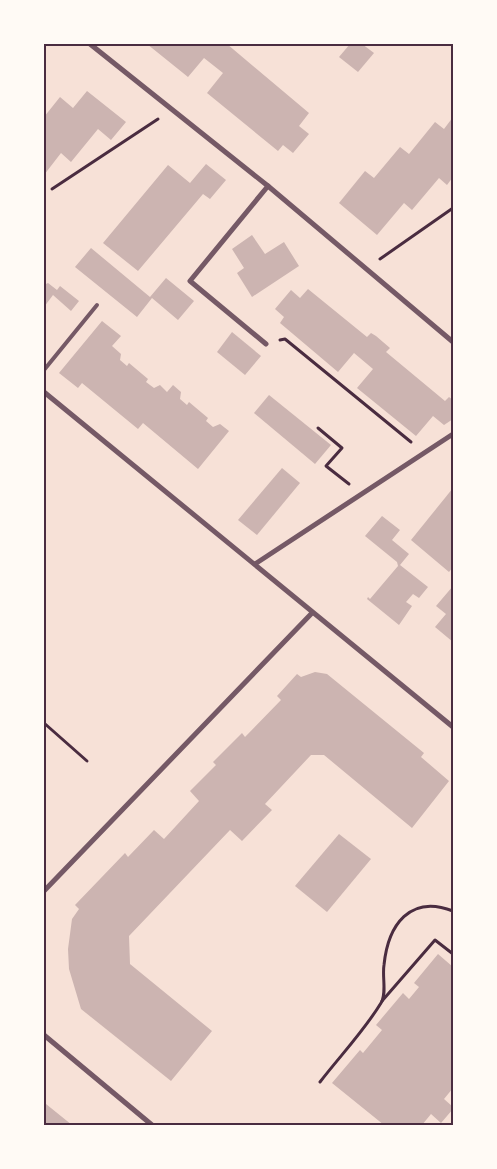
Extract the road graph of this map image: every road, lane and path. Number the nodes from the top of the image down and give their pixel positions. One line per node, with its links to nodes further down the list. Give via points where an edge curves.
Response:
1 (90, 44): 2 (street)
2 (173, 109): 3 (street); 4 (path)
3 (268, 186): 6 (street); 9 (street, via 190,281)
4 (52, 189)
5 (453, 208): 6 (path)
6 (367, 268): 8 (street)
7 (96, 305): 10 (lane)
8 (453, 342)
9 (266, 344): 14 (path, via 285,339)
10 (44, 370)
11 (44, 392): 16 (street)
12 (318, 428): 15 (path, via 342,448 326,466)
13 (453, 434): 14 (street)
14 (424, 452): 15 (street)
15 (360, 494): 16 (street)
16 (254, 564): 17 (street)
17 (312, 613): 19 (street); 21 (street)
18 (44, 723): 20 (path)
19 (453, 727)
20 (87, 761)
21 (44, 891)
22 (453, 911): 24 (path, via 439,906 420,906 408,913 391,934 384,964)
23 (453, 954): 24 (path, via 435,940)
24 (382, 1001): 26 (path)
25 (44, 1035): 27 (street)
26 (320, 1082)
27 (152, 1125)

